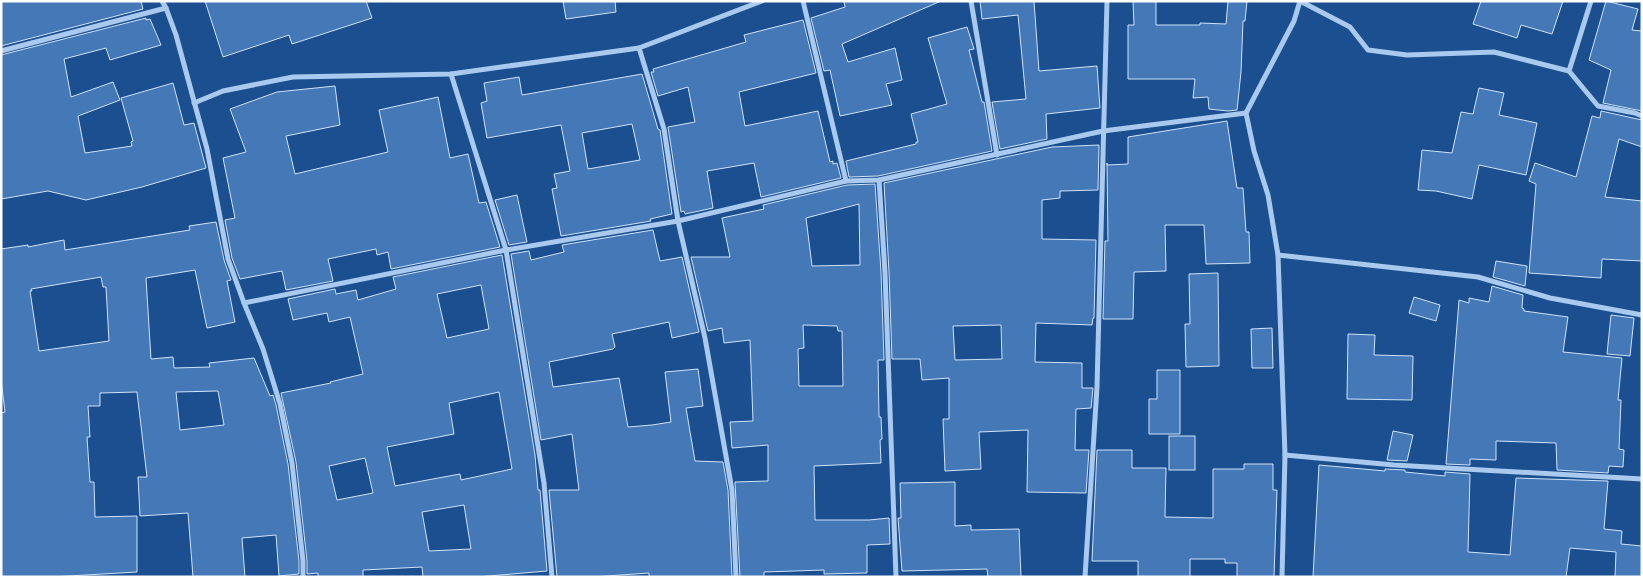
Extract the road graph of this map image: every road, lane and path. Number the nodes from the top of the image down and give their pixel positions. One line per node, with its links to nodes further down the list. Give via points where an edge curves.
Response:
1 (162, 1): 8 (street)
2 (762, 1): 9 (street)
3 (803, 1): 19 (street)
4 (971, 1): 17 (street)
5 (1107, 1): 16 (street)
6 (1300, 1): 11 (street, via 1350,27 1368,50 1406,55 1494,52); 14 (street, via 1294,21)
7 (1590, 1): 11 (street)
8 (166, 8): 10 (street); 13 (street)
9 (639, 48): 12 (street); 20 (street, via 664,129)
10 (1, 51)
11 (1569, 71): 15 (street, via 1598,106)
12 (451, 74): 13 (street, via 293,77 223,91); 21 (street)
13 (194, 103): 23 (street, via 208,149 228,259)
14 (1246, 113): 16 (street); 22 (street, via 1268,195)
15 (1642, 116)
16 (1103, 131): 17 (street); 31 (street, via 1097,387)
17 (997, 155): 18 (street)
18 (879, 180): 19 (street); 30 (street)
19 (846, 181): 20 (street)
20 (678, 221): 21 (street); 29 (street, via 705,338 732,490)
21 (506, 250): 23 (street); 28 (street, via 544,483)
22 (1278, 255): 24 (street, via 1478,277 1550,298); 25 (street)
23 (244, 304): 27 (street, via 263,349 280,404 292,463)
24 (1642, 315)
25 (1285, 455): 26 (street, via 1394,465); 32 (street)
26 (1642, 479)
27 (302, 577)
28 (552, 577)
29 (736, 577)
30 (896, 577)
31 (1085, 577)
32 (1282, 577)

